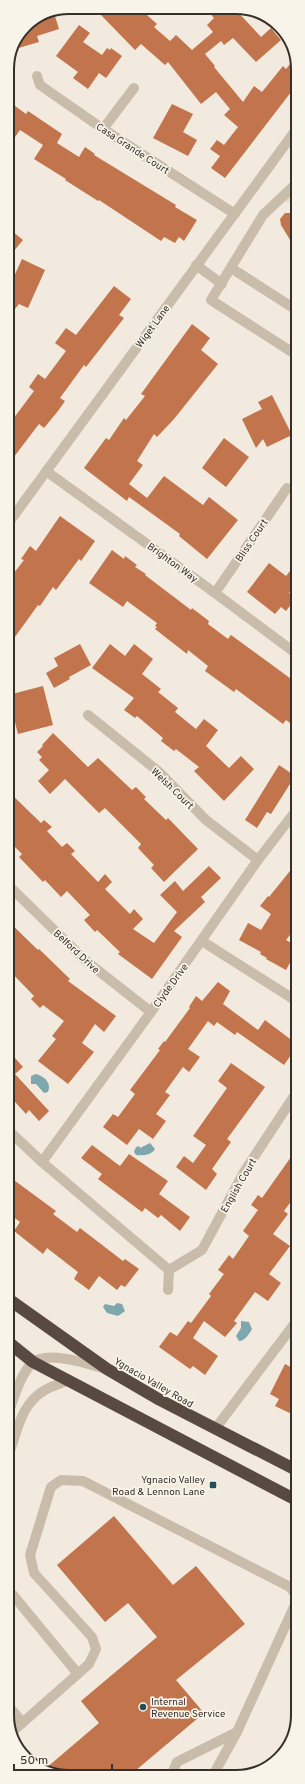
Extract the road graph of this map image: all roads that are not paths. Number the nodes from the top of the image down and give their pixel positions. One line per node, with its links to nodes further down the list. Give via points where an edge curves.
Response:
1 (37, 76): 3 (street, Casa Grande Court, via 40,85)
2 (134, 88): 3 (street)
3 (103, 129): 6 (street, Casa Grande Court)
4 (291, 137): 6 (street, Wiget Lane)
5 (291, 189): 8 (street, via 263,215)
6 (235, 214): 7 (street, Wiget Lane)
7 (196, 265): 9 (street); 12 (street, Wiget Lane)
8 (231, 268): 9 (street); 10 (street)
9 (222, 284): 11 (street, via 211,300)
10 (291, 307)
11 (291, 351)
12 (46, 471): 14 (street, Wiget Lane); 15 (street, Brighton Way)
13 (287, 488): 15 (street, Bliss Court)
14 (14, 515)
15 (215, 593): 16 (street, Brighton Way)
16 (291, 650)
17 (88, 715): 19 (street, Welsh Court, via 158,772 206,820)
18 (291, 817): 19 (street, Clyde Drive)
19 (258, 860): 21 (street, Clyde Drive)
20 (14, 891): 23 (street, Belford Drive, via 86,961)
21 (202, 941): 22 (street); 23 (street, Clyde Drive)
22 (291, 998)
23 (151, 1012): 26 (street, Clyde Drive)
24 (291, 1101): 27 (street, English Court, via 244,1172 202,1250)
25 (14, 1136): 26 (street)
26 (42, 1162): 27 (street)
27 (169, 1270): 28 (street)
28 (168, 1290)
29 (14, 1303): 33 (highway, Ygnacio Valley Road)
30 (291, 1327): 36 (street)
31 (14, 1347): 32 (highway)
32 (33, 1362): 33 (street, via 46,1358 74,1359); 34 (highway); 35 (street, via 22,1376)
33 (107, 1369): 36 (highway, Ygnacio Valley Road)
34 (68, 1380): 37 (street, via 44,1390 28,1403); 39 (highway)
35 (14, 1397)
36 (215, 1429): 38 (highway, Ygnacio Valley Road)
37 (14, 1440)
38 (291, 1467)
39 (291, 1497)
40 (291, 1588): 43 (street, via 83,1481 61,1480 51,1487 30,1555 34,1573 92,1637 96,1650 89,1664)
41 (14, 1596): 43 (street)
42 (291, 1613): 47 (street)
43 (78, 1674): 45 (street)
44 (14, 1712): 45 (street)
45 (22, 1722): 46 (street)
46 (16, 1728)
47 (237, 1732): 48 (street, via 177,1762); 49 (street)
48 (174, 1770)
49 (216, 1770)

